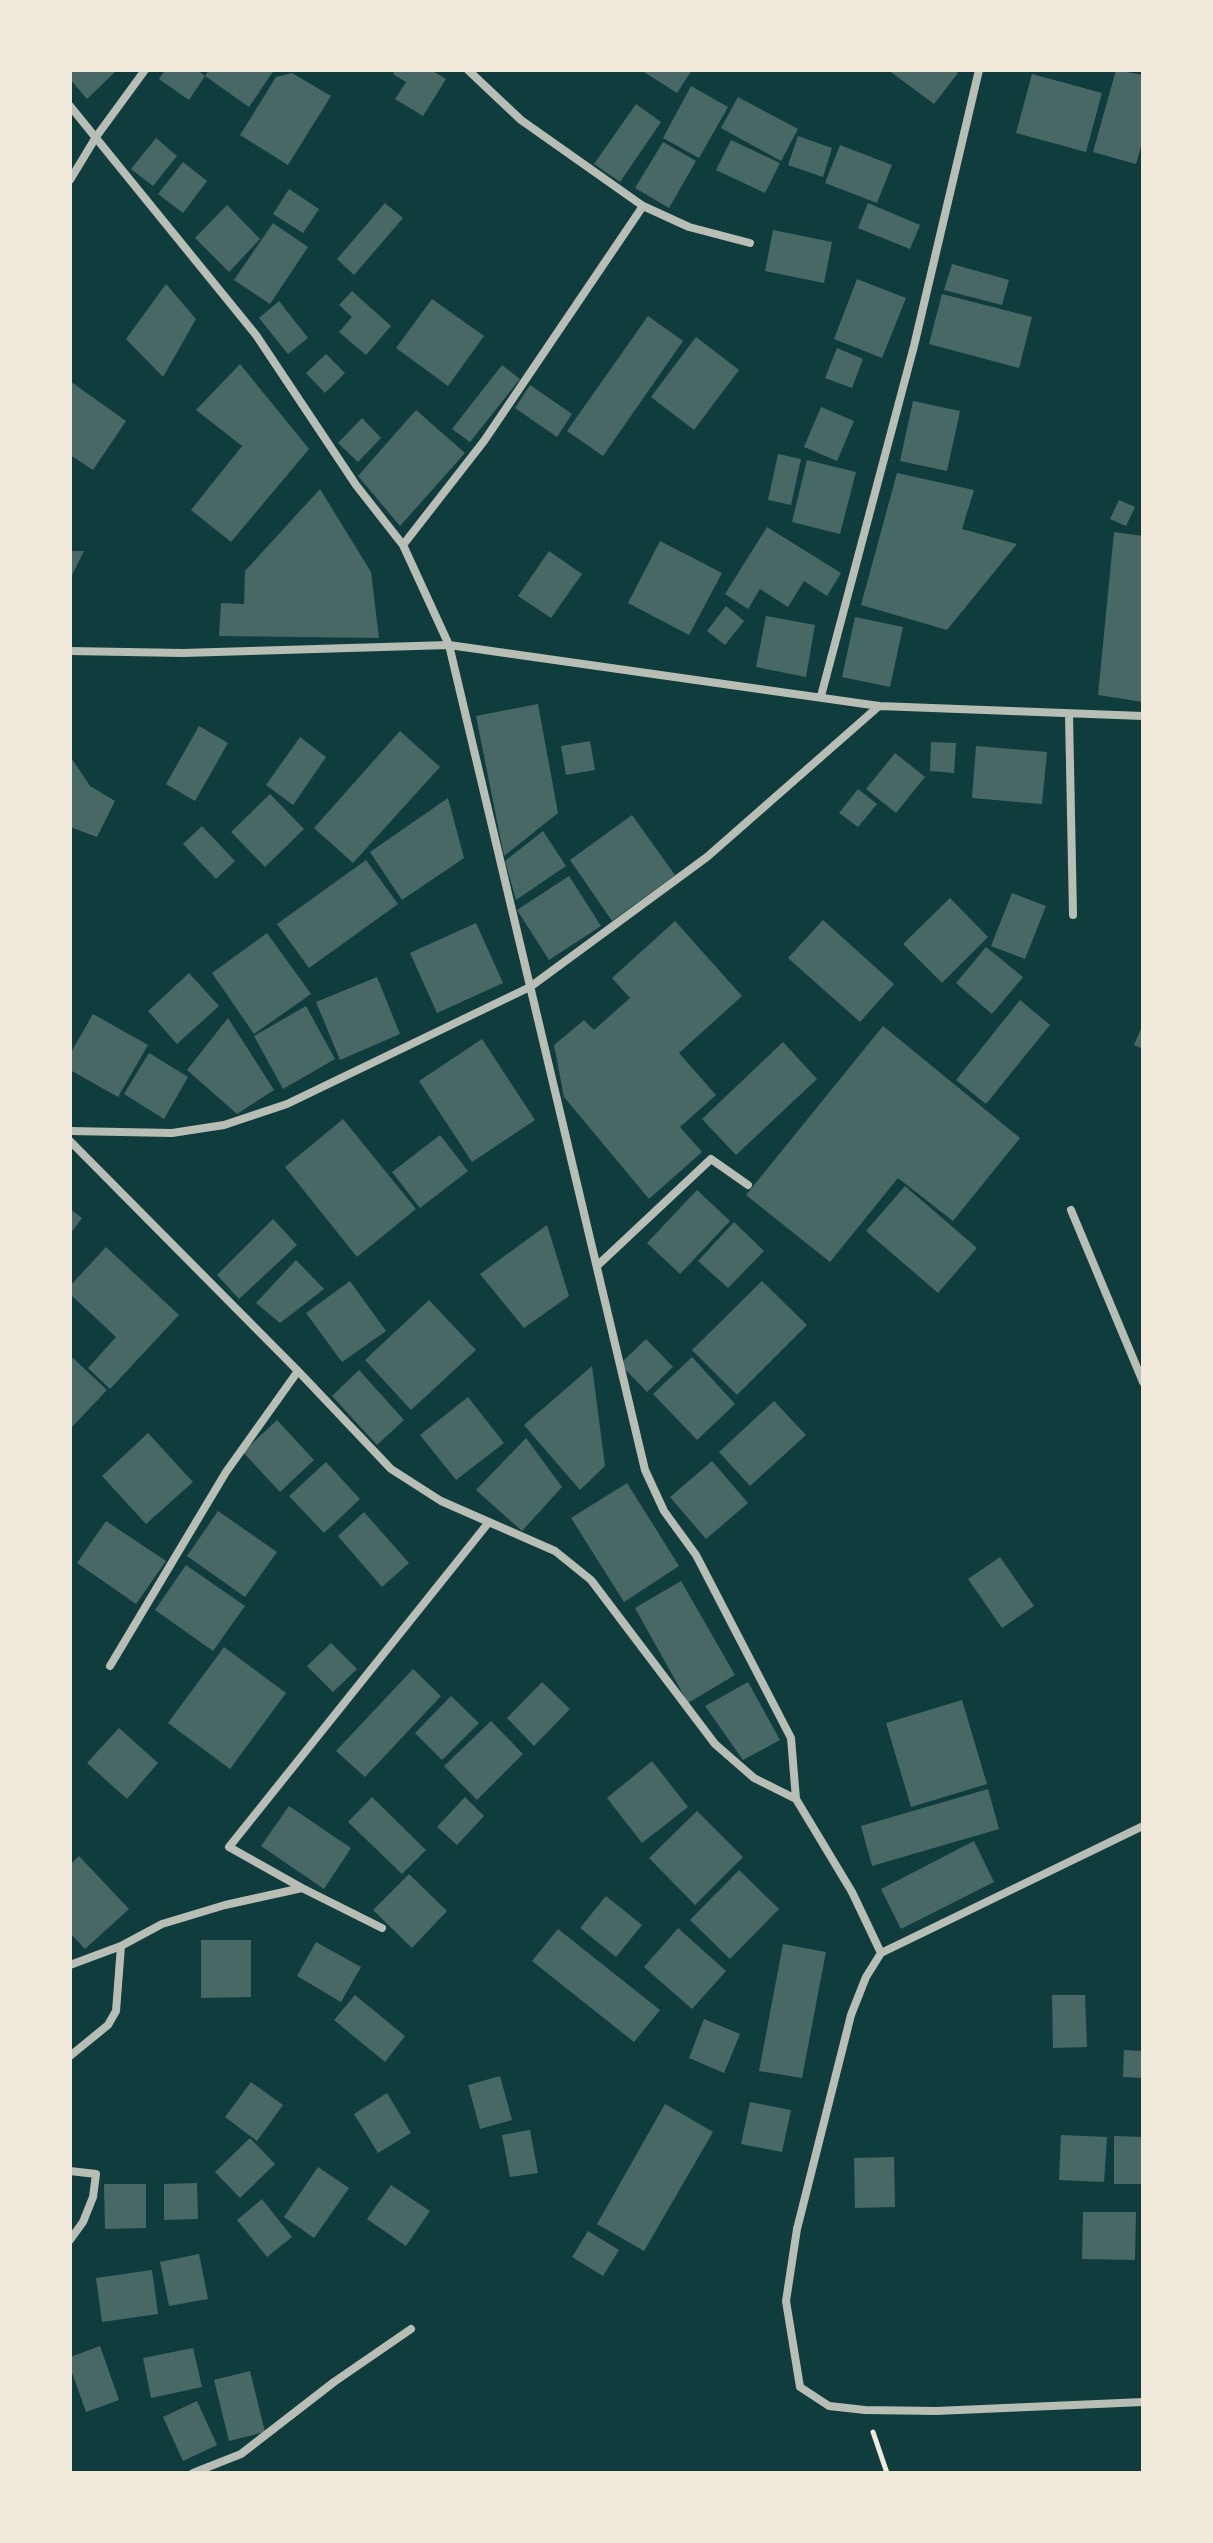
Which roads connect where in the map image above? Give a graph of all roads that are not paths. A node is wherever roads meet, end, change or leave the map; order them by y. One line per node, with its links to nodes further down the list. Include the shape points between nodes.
1 (145, 70): 5 (street)
2 (468, 70): 7 (street, via 521,120)
3 (979, 70): 12 (street, via 914,346)
4 (70, 106): 5 (street)
5 (96, 137): 6 (street); 9 (street, via 256,335 356,485)
6 (70, 180)
7 (643, 206): 8 (street, via 689,227); 9 (street, via 484,441)
8 (750, 243)
9 (403, 545): 10 (street)
10 (449, 645): 11 (street); 12 (street); 17 (street)
11 (70, 651)
12 (821, 696): 13 (street)
13 (879, 706): 14 (street); 17 (street, via 707,857)
14 (1069, 714): 15 (street); 16 (street)
15 (1143, 716)
16 (1073, 915)
17 (530, 987): 18 (street, via 287,1104 224,1125 172,1133); 22 (street)
18 (70, 1131)
19 (70, 1141): 23 (street)
20 (748, 1185): 22 (street, via 711,1159)
21 (1071, 1210): 24 (street)
22 (598, 1265): 27 (street, via 645,1470 664,1511 696,1555 791,1738)
23 (298, 1371): 25 (street, via 391,1469 441,1501); 26 (street, via 226,1472)
24 (1143, 1382)
25 (489, 1522): 27 (street, via 555,1551 591,1580 715,1744 754,1778); 29 (street, via 229,1847)
26 (110, 1666)
27 (796, 1799): 32 (street, via 852,1892)
28 (1143, 1826): 32 (street)
29 (302, 1888): 30 (street); 31 (street, via 162,1924)
30 (382, 1928)
31 (121, 1946): 33 (street); 34 (street, via 116,2011 108,2025)
32 (881, 1953): 38 (street, via 851,2015 797,2229 786,2301 800,2387 829,2406 865,2410)
33 (70, 1965)
34 (70, 2056)
35 (70, 2171): 36 (street, via 96,2174 93,2197)
36 (70, 2240)
37 (411, 2329): 39 (street, via 241,2454)
38 (1143, 2402)
39 (193, 2473)

